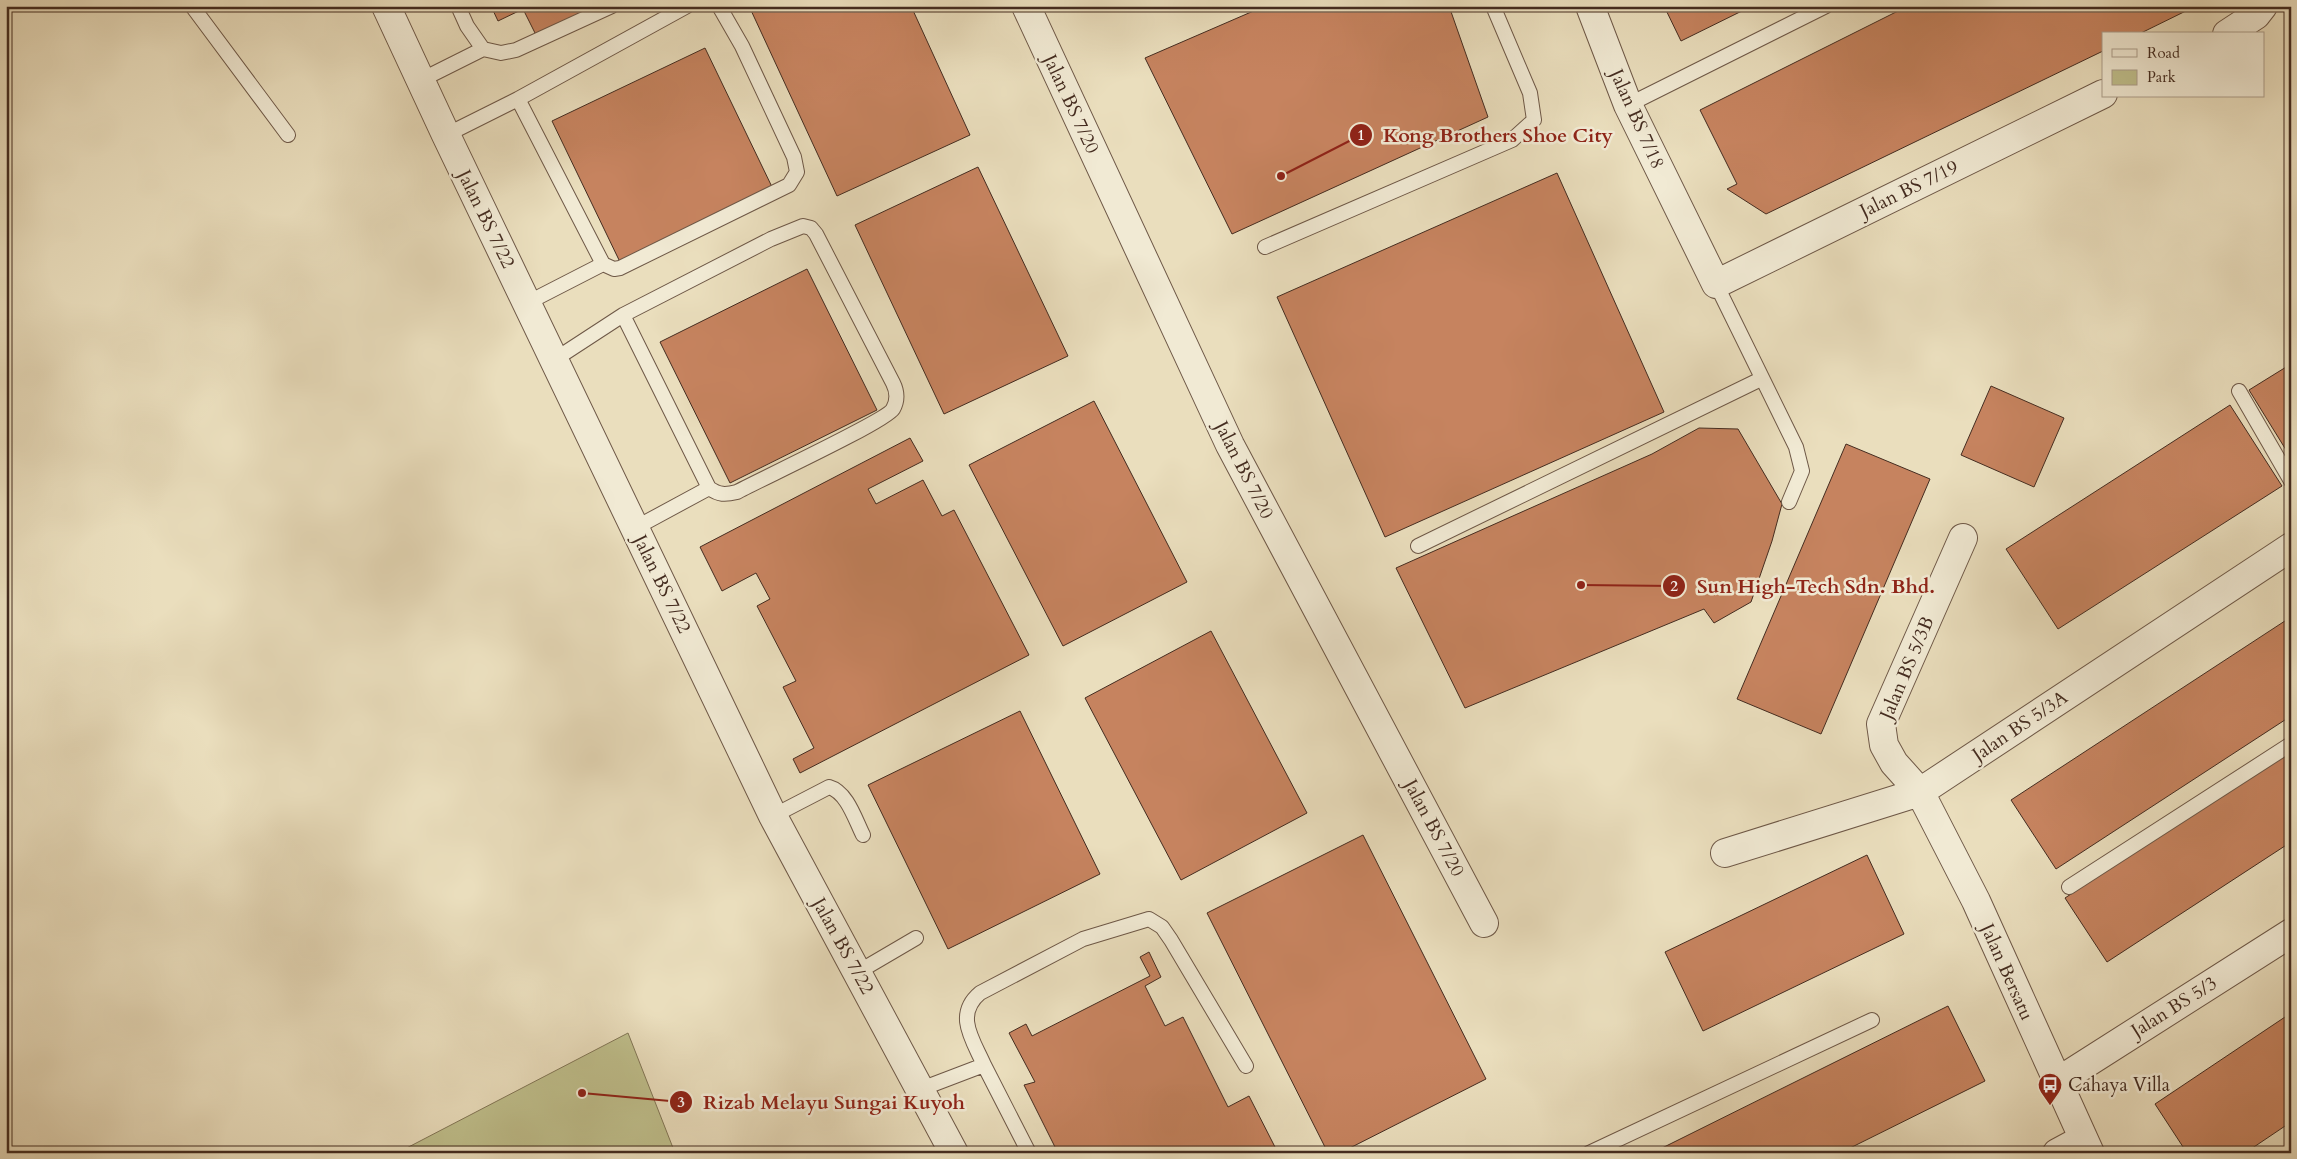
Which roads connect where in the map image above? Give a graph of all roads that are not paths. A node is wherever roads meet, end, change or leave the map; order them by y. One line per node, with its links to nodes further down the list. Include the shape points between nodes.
1 (192, 6): 18 (lane)
2 (386, 6): 14 (street, Jalan BS 7/22)
3 (458, 6): 13 (lane)
4 (612, 6): 13 (lane, via 516,50 501,53)
5 (688, 6): 16 (lane)
6 (720, 6): 21 (lane, via 794,157 797,172 789,184 620,268)
7 (1026, 6): 41 (street, Jalan BS 7/20, via 1230,445)
8 (1493, 6): 20 (lane, via 1530,93 1534,120 1512,140)
9 (1590, 6): 17 (street, Jalan BS 7/18)
10 (1826, 6): 17 (lane)
11 (2263, 6): 12 (street, via 2256,16)
12 (2231, 32)
13 (483, 49): 14 (lane)
14 (421, 80): 19 (street, Jalan BS 7/22)
15 (2102, 94): 22 (street, Jalan BS 7/19)
16 (518, 99): 19 (lane); 21 (lane)
17 (1628, 105): 22 (street, Jalan BS 7/18)
18 (288, 135)
19 (446, 135): 23 (street, Jalan BS 7/22)
20 (1265, 247)
21 (603, 264): 23 (lane)
22 (1716, 284): 26 (lane)
23 (527, 303): 25 (street, Jalan BS 7/22)
24 (624, 315): 25 (lane); 29 (lane); 29 (lane, via 771,239 804,226 816,234 897,391 894,408 888,414 736,492 718,494)
25 (554, 360): 31 (street, Jalan BS 7/22)
26 (1761, 379): 30 (lane, via 1796,447 1802,471); 33 (lane)
27 (2239, 391): 28 (lane)
28 (2291, 482)
29 (709, 488): 31 (lane)
30 (1789, 502)
31 (635, 528): 37 (street, Jalan BS 7/22)
32 (1964, 538): 36 (street, Jalan BS 5/3B, via 1881,724 1887,751)
33 (1418, 546)
34 (2291, 547): 36 (street, Jalan BS 5/3A)
35 (2291, 744): 40 (lane)
36 (1920, 792): 39 (street, Jalan BS 5/3A); 48 (street, Jalan Bersatu, via 1976,901)
37 (773, 816): 38 (lane, via 829,787 842,795); 44 (street, Jalan BS 7/22)
38 (863, 835)
39 (1725, 853)
40 (2069, 887)
41 (1484, 923)
42 (2291, 933): 48 (street, Jalan BS 5/3)
43 (916, 938): 44 (lane)
44 (858, 972): 49 (street, Jalan BS 7/22)
45 (1872, 1020): 53 (lane)
46 (984, 1065): 47 (lane, via 966,1018 972,1000 1083,940 1149,919 1162,927 1172,940); 49 (lane); 52 (lane)
47 (1246, 1066)
48 (2056, 1082): 50 (street, Jalan Bersatu)
49 (921, 1089): 51 (street, Jalan BS 7/22)
50 (2087, 1146): 54 (street)
51 (954, 1153)
52 (1029, 1153)
53 (1589, 1153)
54 (2057, 1153)

